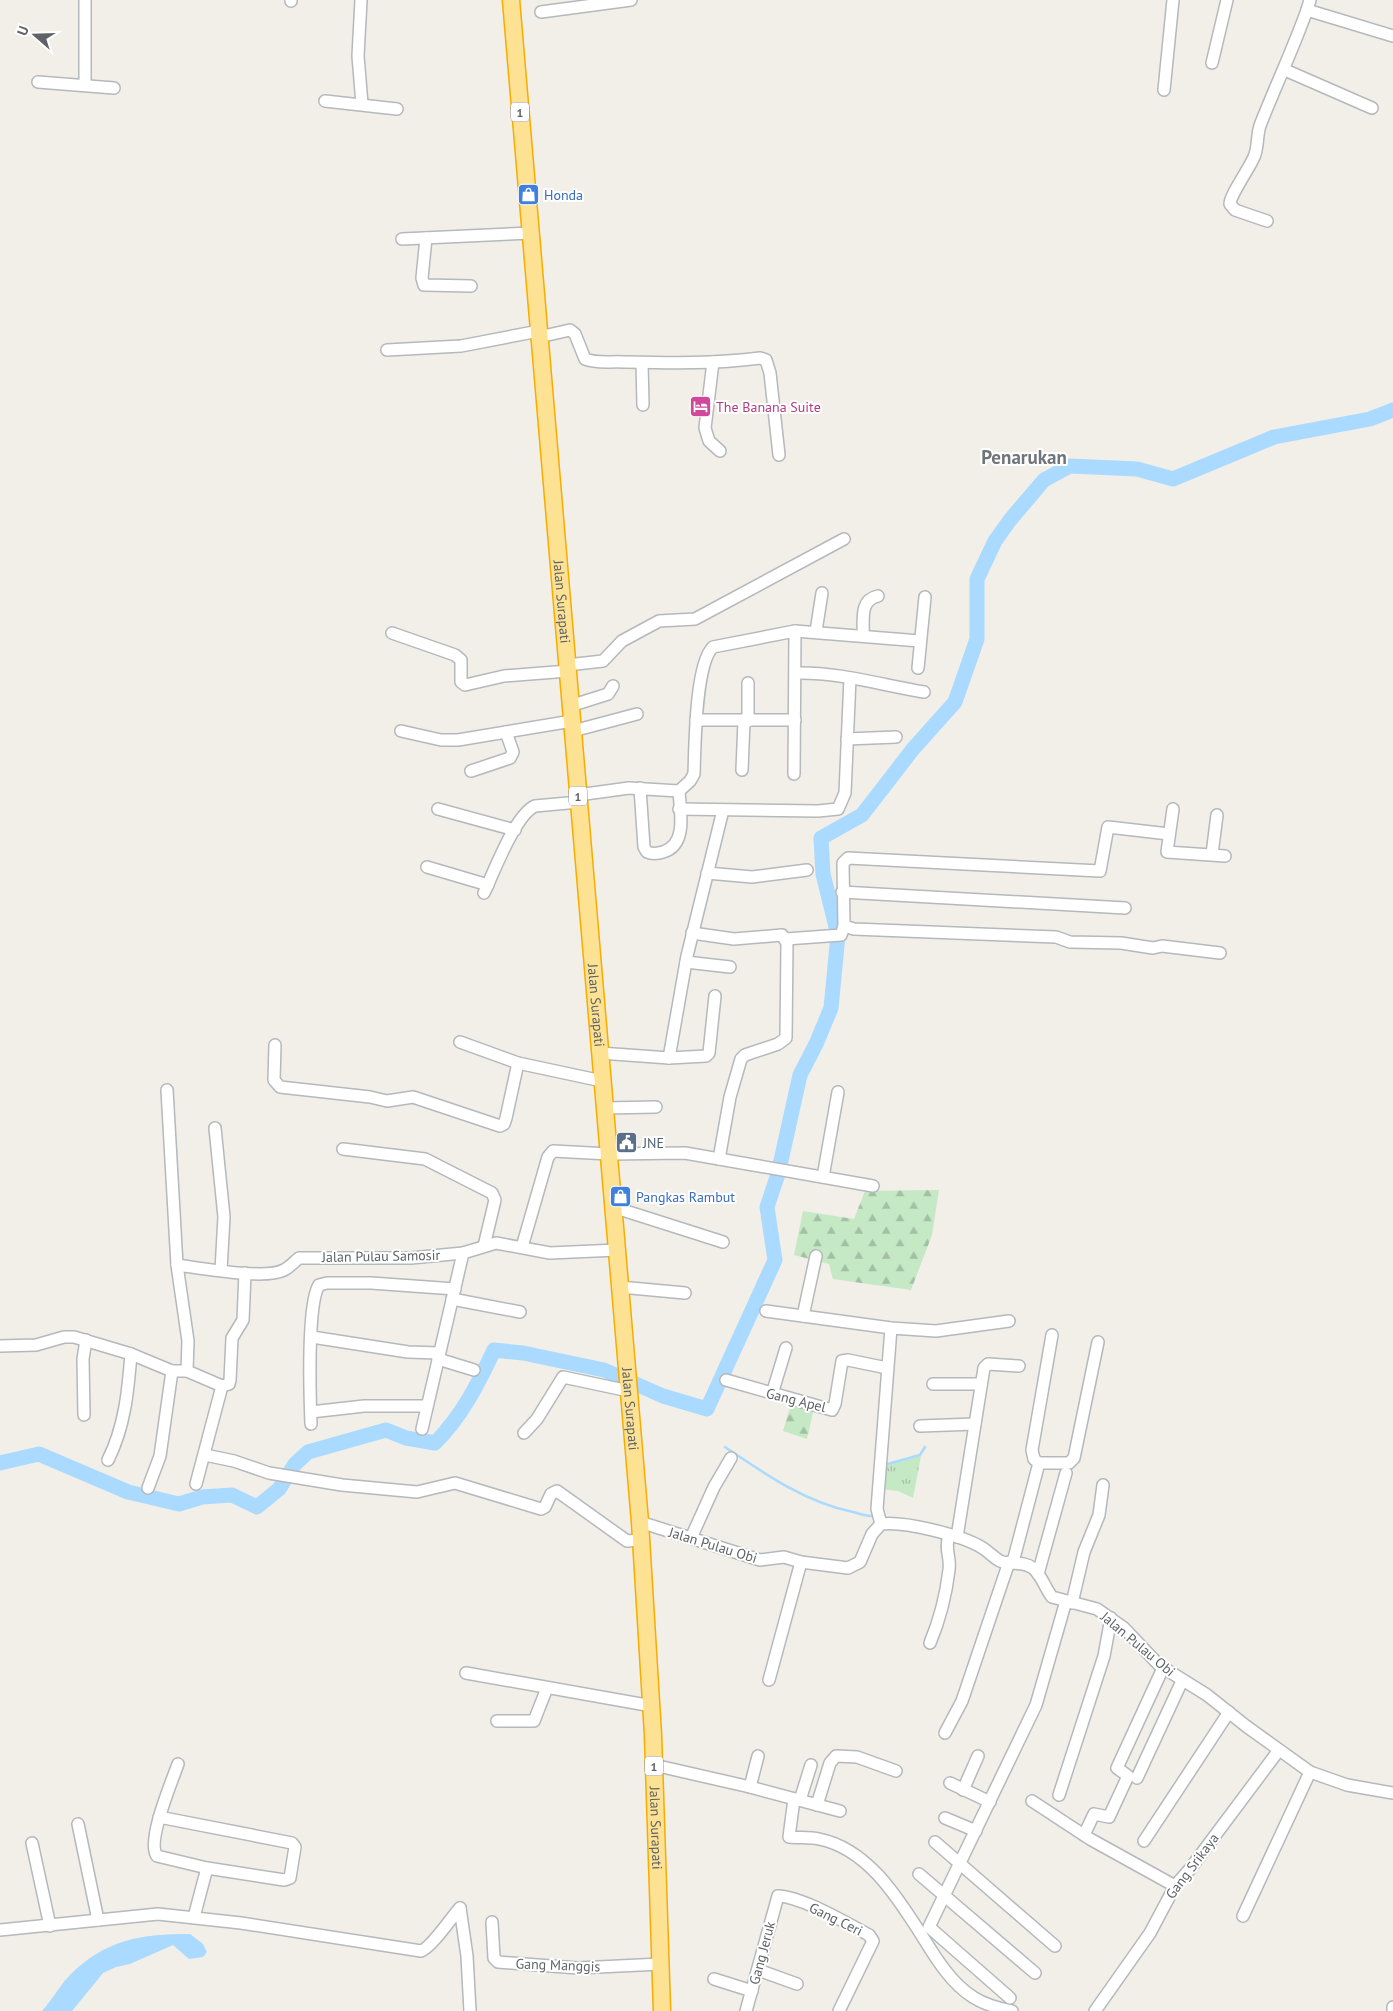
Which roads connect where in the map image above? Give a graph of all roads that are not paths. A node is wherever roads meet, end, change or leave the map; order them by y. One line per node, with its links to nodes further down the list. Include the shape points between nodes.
1 (85, 0): 13 (street)
2 (361, 0): 17 (street, via 358,56)
3 (511, 0): 21 (highway, Jalan Surapati / 1)
4 (631, 0): 8 (street)
5 (1173, 0): 15 (street)
6 (1228, 0): 10 (street)
7 (1309, 5): 9 (street); 11 (street)
8 (541, 12)
9 (1393, 36)
10 (1212, 63)
11 (1285, 70): 18 (street); 20 (street, via 1260,124 1253,160 1230,201 1236,210)
12 (38, 82): 13 (street)
13 (85, 85): 14 (street)
14 (114, 88)
15 (1164, 90)
16 (325, 100): 17 (street)
17 (362, 104): 19 (street)
18 (1372, 108)
19 (397, 109)
20 (1267, 221)
21 (531, 233): 22 (street); 25 (highway, Jalan Surapati / 1)
22 (426, 238): 23 (street); 24 (street, via 424,285)
23 (402, 239)
24 (471, 286)
25 (539, 334): 26 (street, via 461,346); 28 (street, via 570,330 575,334 583,357 588,360); 41 (highway, Jalan Surapati / 1)
26 (387, 350)
27 (713, 362): 28 (street); 30 (street, via 705,428 709,441); 31 (street, via 760,358 769,364)
28 (642, 363): 29 (street)
29 (643, 405)
30 (720, 451)
31 (779, 455)
32 (844, 539): 41 (street, via 696,619 659,621 622,641 603,661)
33 (822, 593): 37 (street)
34 (878, 596): 39 (street, via 865,604)
35 (925, 597): 40 (street)
36 (795, 631): 37 (street); 43 (street); 50 (street, via 712,648 703,672)
37 (816, 631): 39 (street)
38 (392, 633): 41 (street, via 455,655 461,660 461,682 465,685)
39 (863, 636): 40 (street)
40 (920, 641): 42 (street)
41 (567, 668): 49 (highway, Jalan Surapati / 1)
42 (918, 668)
43 (796, 673): 44 (street); 51 (street)
44 (850, 678): 47 (street); 56 (street)
45 (748, 683): 52 (street)
46 (612, 686): 49 (street, via 608,694)
47 (924, 692)
48 (637, 714): 49 (street)
49 (572, 719): 54 (street); 62 (highway, Jalan Surapati / 1)
50 (696, 720): 52 (street); 61 (street, via 694,774)
51 (795, 720): 52 (street); 59 (street)
52 (746, 721): 57 (street)
53 (401, 731): 54 (street, via 441,740)
54 (506, 732): 58 (street, via 513,752 510,758)
55 (896, 737): 56 (street)
56 (847, 739): 66 (street, via 845,793 838,809)
57 (742, 770)
58 (471, 771)
59 (794, 774)
60 (640, 788): 61 (street); 62 (street); 64 (street, via 647,852 664,852 675,845 680,835)
61 (679, 791): 64 (street)
62 (578, 799): 68 (street, via 528,809); 86 (highway, Jalan Surapati / 1)
63 (438, 809): 68 (street)
64 (680, 809): 66 (street)
65 (1173, 809): 69 (street)
66 (723, 810): 74 (street)
67 (1217, 815): 70 (street)
68 (515, 830): 72 (street, via 486,889)
69 (1168, 834): 70 (street, via 1167,852); 75 (street, via 1108,827 1100,871 848,858 843,863)
70 (1212, 854): 71 (street)
71 (1225, 856)
72 (428, 866)
73 (807, 870): 74 (street, via 752,877)
74 (707, 873): 78 (street)
75 (842, 892): 76 (street); 77 (street)
76 (1125, 908)
77 (843, 930): 79 (street, via 829,935); 80 (street, via 1048,936 1070,942 1101,941)
78 (692, 933): 79 (street, via 734,939 782,936); 81 (street)
79 (786, 939): 97 (street, via 786,1038 745,1055 738,1063)
80 (1220, 953)
81 (686, 962): 82 (street); 87 (street)
82 (730, 966)
83 (715, 996): 87 (street, via 708,1055)
84 (460, 1042): 88 (street)
85 (275, 1045): 88 (street, via 274,1080 280,1087 387,1101 409,1097 500,1126 506,1118)
86 (600, 1054): 87 (street); 89 (highway, Jalan Surapati / 1)
87 (669, 1058)
88 (518, 1063): 89 (street)
89 (602, 1081): 93 (highway, Jalan Surapati / 1)
90 (167, 1090): 107 (street)
91 (838, 1092): 98 (street)
92 (656, 1107): 93 (street)
93 (605, 1108): 96 (highway, Jalan Surapati / 1)
94 (215, 1128): 108 (street, via 224,1217)
95 (343, 1149): 102 (street, via 424,1159 492,1194 495,1200)
96 (609, 1154): 97 (street, via 685,1154); 100 (highway, Jalan Surapati / 1); 103 (street, via 557,1150 550,1153)
97 (719, 1158): 98 (street)
98 (823, 1177): 99 (street)
99 (873, 1186)
100 (613, 1207): 101 (street); 104 (highway, Jalan Surapati / 1)
101 (723, 1242)
102 (484, 1246): 103 (street, Jalan Pulau Samosir, via 496,1243); 105 (street, Jalan Pulau Samosir)
103 (522, 1248): 104 (street, Jalan Pulau Samosir, via 550,1253)
104 (617, 1250): 110 (highway, Jalan Surapati / 1)
105 (463, 1253): 109 (street, Jalan Pulau Samosir, via 411,1258 303,1257 284,1271); 112 (street)
106 (816, 1256): 115 (street)
107 (177, 1265): 108 (street, Jalan Pulau Samosir); 130 (street, via 188,1341)
108 (221, 1270): 109 (street, Jalan Pulau Samosir)
109 (245, 1273): 134 (street, via 243,1320 232,1338 228,1384)
110 (620, 1287): 111 (street); 135 (highway, Jalan Surapati / 1)
111 (685, 1293)
112 (453, 1294): 114 (street); 119 (street, via 371,1283 321,1284 316,1292); 125 (street)
113 (766, 1311): 115 (street)
114 (520, 1312)
115 (803, 1316): 117 (street)
116 (1009, 1321): 117 (street, via 936,1331)
117 (891, 1328): 127 (street)
118 (1052, 1335): 148 (street, via 1032,1450)
119 (312, 1336): 125 (street); 138 (street)
120 (86, 1340): 122 (street, via 64,1337 36,1345); 124 (street); 139 (street)
121 (1098, 1342): 148 (street, via 1074,1458 1068,1463)
122 (0, 1346)
123 (786, 1348): 136 (street)
124 (131, 1354): 129 (street); 147 (street, via 125,1412)
125 (439, 1356): 128 (street); 137 (street)
126 (1019, 1366): 133 (street, via 986,1365)
127 (887, 1368): 136 (street, Gang Apel, via 848,1360 842,1362 832,1410); 153 (street)
128 (474, 1370)
129 (172, 1371): 130 (street); 152 (street, via 160,1456)
130 (187, 1371): 134 (street)
131 (726, 1380): 136 (street, Gang Apel)
132 (933, 1384): 133 (street)
133 (981, 1384): 141 (street)
134 (222, 1386): 145 (street)
135 (629, 1388): 144 (street, via 563,1377 537,1419); 154 (highway, Jalan Surapati / 1)
136 (772, 1394)
137 (426, 1406): 138 (street, via 364,1406); 143 (street)
138 (311, 1412): 140 (street)
139 (84, 1415)
140 (311, 1424)
141 (975, 1424): 142 (street); 155 (street)
142 (920, 1426)
143 (422, 1429)
144 (524, 1433)
145 (205, 1456): 150 (street); 157 (street, via 302,1480 417,1492 449,1482 541,1509 551,1494 557,1492 627,1540)
146 (731, 1458): 156 (street)
147 (108, 1460)
148 (1038, 1463): 159 (street)
149 (1066, 1473): 160 (street)
150 (196, 1484)
151 (1103, 1485): 161 (street, via 1099,1515)
152 (148, 1488)
153 (878, 1519): 155 (street); 158 (street, Jalan Pulau Obi, via 860,1562 854,1566)
154 (640, 1522): 156 (street, Jalan Pulau Obi); 157 (highway, Jalan Surapati / 1)
155 (953, 1536): 159 (street, via 980,1546 1001,1562); 163 (street, via 946,1547 949,1569 944,1600)
156 (691, 1538): 158 (street, Jalan Pulau Obi, via 760,1560 784,1557)
157 (641, 1540): 169 (highway, Jalan Surapati / 1)
158 (801, 1562): 166 (street)
159 (1011, 1562): 160 (street, via 1023,1563); 172 (street, via 962,1701)
160 (1038, 1574): 161 (street, Jalan Pulau Obi, via 1052,1597)
161 (1069, 1602): 162 (street, Jalan Pulau Obi, via 1097,1609); 189 (street, via 1048,1655 1036,1705)
162 (1110, 1618): 164 (street, Jalan Pulau Obi, via 1137,1640); 186 (street, via 1104,1656)
163 (930, 1643)
164 (1163, 1668): 167 (street, Jalan Pulau Obi); 196 (street, via 1117,1768 1128,1776 1109,1817 1094,1814)
165 (466, 1673): 168 (street)
166 (769, 1680)
167 (1182, 1680): 170 (street, Jalan Pulau Obi); 181 (street)
168 (547, 1688): 169 (street); 171 (street, via 534,1721)
169 (652, 1706): 178 (highway, Jalan Surapati / 1)
170 (1229, 1712): 173 (street, Jalan Pulau Obi); 197 (street)
171 (497, 1721)
172 (945, 1733)
173 (1279, 1750): 180 (street, Jalan Pulau Obi); 203 (street, Gang Srikaya)
174 (758, 1756): 183 (street)
175 (978, 1756): 184 (street)
176 (178, 1764): 192 (street)
177 (811, 1765): 187 (street)
178 (654, 1766): 183 (street); 213 (highway, Jalan Surapati / 1)
179 (896, 1771): 190 (street, via 857,1757 836,1756 830,1763)
180 (1310, 1772): 185 (street, Jalan Pulau Obi, via 1347,1785); 206 (street)
181 (1137, 1778)
182 (950, 1783): 184 (street)
183 (750, 1787): 187 (street)
184 (963, 1790): 189 (street)
185 (1393, 1794)
186 (1059, 1795)
187 (797, 1799): 190 (street); 225 (street, via 789,1837 819,1839 855,1855 892,1892 958,1985 973,1998)
188 (1032, 1801): 196 (street)
189 (990, 1802): 195 (street)
190 (818, 1805): 191 (street)
191 (840, 1811)
192 (159, 1817): 201 (street, via 154,1848 157,1856); 201 (street, via 280,1840 295,1846 293,1873 288,1880)
193 (945, 1818): 195 (street)
194 (78, 1824): 208 (street)
195 (976, 1831): 200 (street)
196 (1084, 1835): 203 (street)
197 (1144, 1841)
198 (935, 1842): 200 (street)
199 (32, 1844): 210 (street)
200 (960, 1864): 205 (street); 212 (street)
201 (207, 1868): 207 (street)
202 (919, 1874): 205 (street)
203 (1175, 1886): 226 (street, Gang Srikaya, via 1150,1933)
204 (778, 1896): 214 (street, Gang Jeruk); 224 (street, Gang Ceri, via 786,1896 825,1912 869,1935 873,1941)
205 (944, 1896): 215 (street); 219 (street, via 929,1927)
206 (1243, 1916)
207 (194, 1917): 208 (street, via 158,1914); 221 (street, via 421,1951 460,1908)
208 (98, 1920): 210 (street)
209 (492, 1922): 213 (street, Gang Manggis, via 494,1958 498,1962 578,1968)
210 (50, 1926): 211 (street)
211 (0, 1930)
212 (1055, 1946)
213 (660, 1964): 222 (highway, Jalan Surapati / 1)
214 (758, 1970): 217 (street); 218 (street, Gang Jeruk)
215 (1034, 1973)
216 (714, 1979): 218 (street)
217 (796, 1984)
218 (752, 1991): 223 (street, Gang Jeruk)
219 (1010, 1998)
220 (1393, 2007): 227 (street)
221 (470, 2011)
222 (662, 2011)
223 (746, 2011)
224 (839, 2011)
225 (1012, 2011)
226 (1096, 2011)
227 (1392, 2011)

